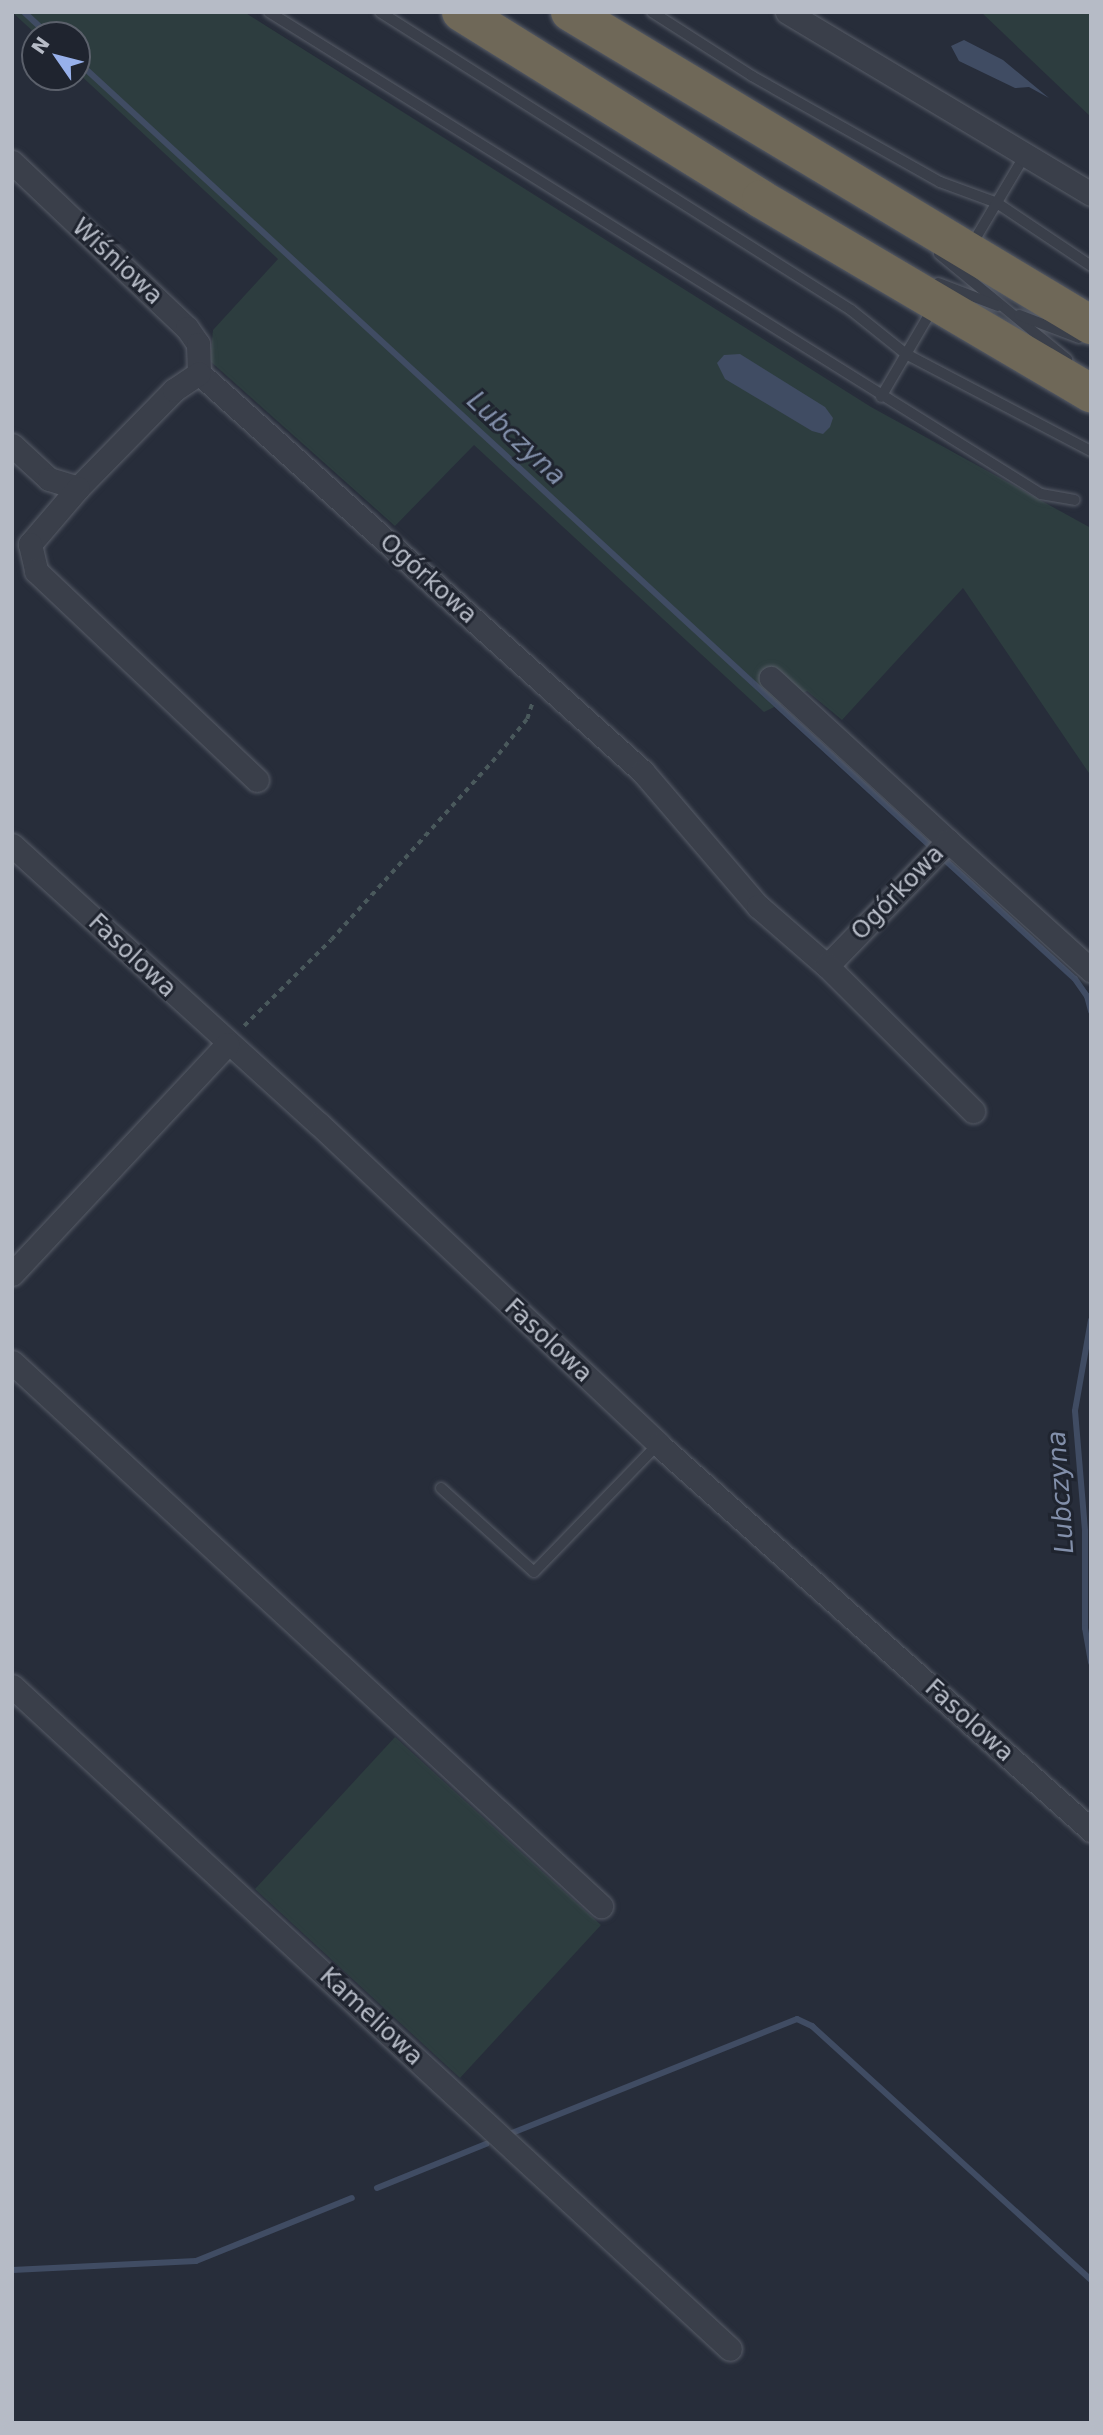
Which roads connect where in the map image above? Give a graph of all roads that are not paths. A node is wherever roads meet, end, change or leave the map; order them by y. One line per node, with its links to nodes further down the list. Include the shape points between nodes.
1 (269, 12): 24 (lane)
2 (380, 12): 21 (lane, via 852,310)
3 (461, 12): 13 (highway)
4 (570, 12): 9 (highway)
5 (652, 12): 11 (lane, via 752,76 940,182)
6 (787, 12): 7 (street)
7 (1025, 155): 10 (street); 11 (lane)
8 (12, 162): 22 (street, Wiśniowa, via 187,328 198,344)
9 (864, 193): 12 (lane); 15 (highway)
10 (1091, 194)
11 (997, 203): 15 (lane); 16 (lane)
12 (916, 235)
13 (834, 242): 17 (highway); 18 (lane)
14 (926, 243): 18 (lane)
15 (967, 253): 19 (highway)
16 (1091, 266)
17 (936, 303): 21 (lane); 23 (highway)
18 (1008, 310): 20 (lane); 23 (lane)
19 (1091, 325)
20 (1091, 343)
21 (906, 354): 24 (lane); 26 (lane)
22 (199, 373): 27 (street, via 174,390); 33 (street, Ogórkowa, via 643,772 758,906)
23 (1086, 381)
24 (881, 397): 28 (lane, via 1041,494)
25 (12, 445): 27 (street, via 49,479)
26 (1091, 450)
27 (78, 488): 30 (street, via 30,544 36,571)
28 (1074, 500)
29 (771, 678): 31 (street, Ogórkowa)
30 (257, 780)
31 (948, 841): 33 (street, Ogórkowa); 34 (street)
32 (16, 856): 35 (street, Fasolowa)
33 (827, 966): 36 (street, Ogórkowa)
34 (1091, 970)
35 (227, 1044): 37 (street); 39 (street, Fasolowa, via 319,1124)
36 (973, 1111)
37 (12, 1274)
38 (12, 1362): 43 (street)
39 (658, 1444): 40 (lane, via 534,1572); 42 (street, Fasolowa)
40 (441, 1488)
41 (12, 1686): 44 (street, Kameliowa)
42 (1091, 1830)
43 (601, 1906)
44 (730, 2348)

